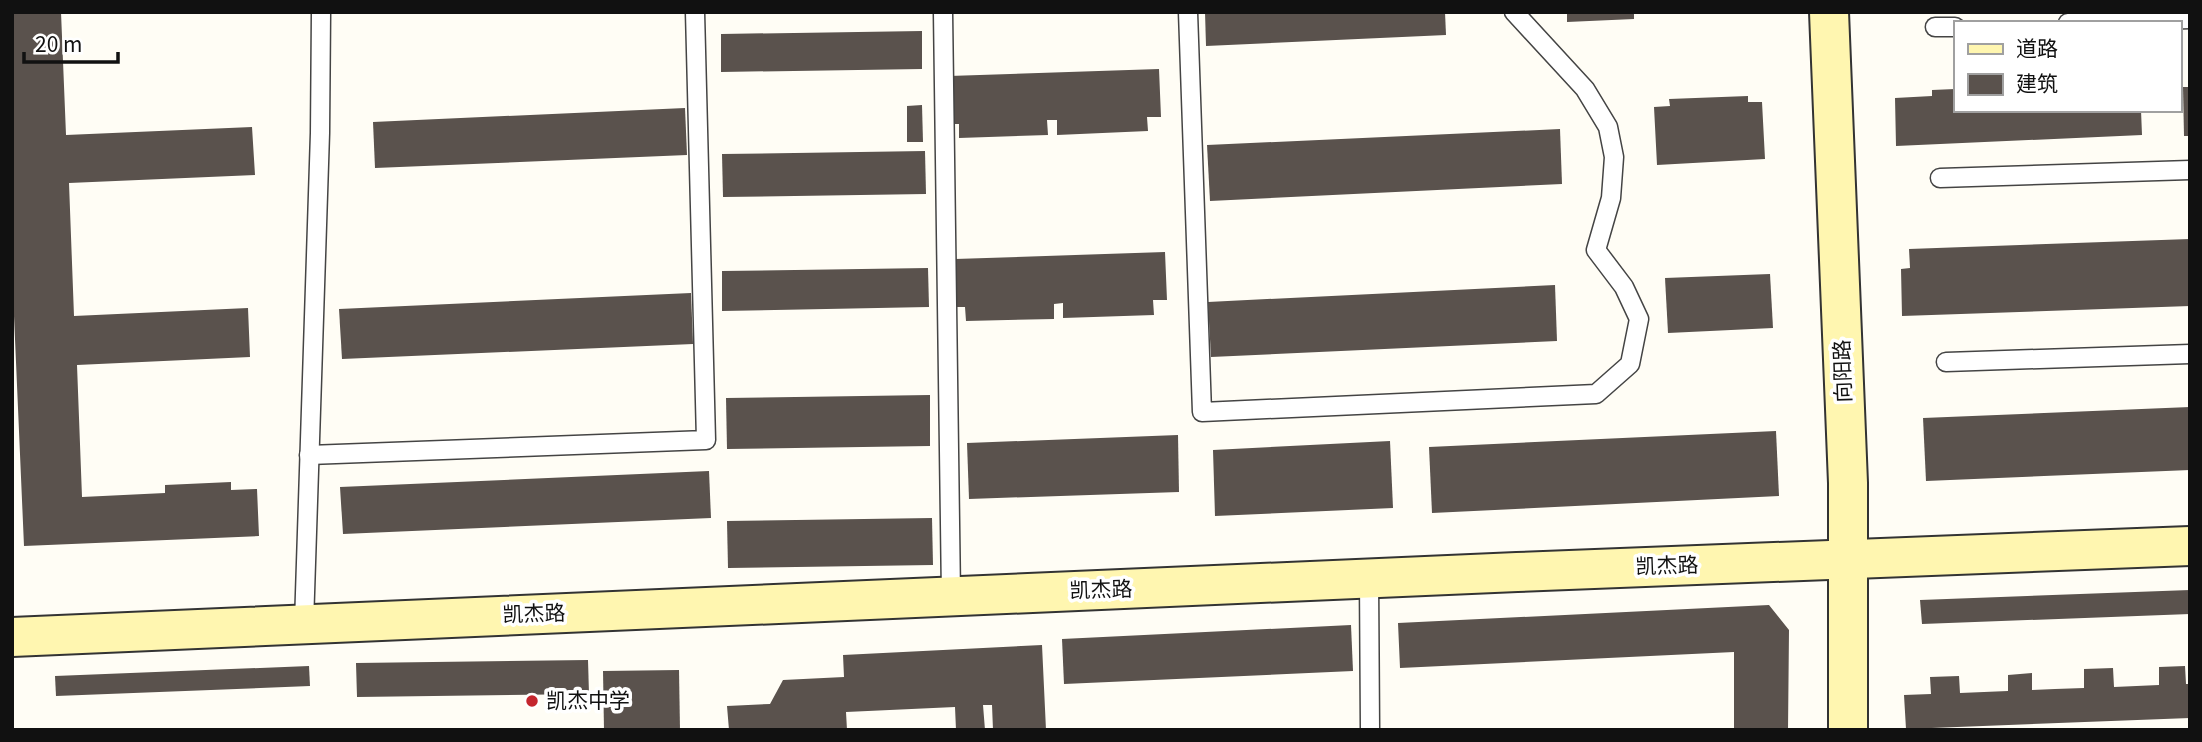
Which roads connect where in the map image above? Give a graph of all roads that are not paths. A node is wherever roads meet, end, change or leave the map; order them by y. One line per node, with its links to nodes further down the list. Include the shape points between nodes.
1 (321, 12): 15 (lane)
2 (695, 12): 15 (lane, via 706,440)
3 (943, 12): 19 (lane)
4 (1188, 12): 5 (lane, via 1202,412 1596,394 1630,364 1639,319 1624,287 1597,250 1611,198 1615,157 1608,127 1585,89)
5 (1514, 12)
6 (1829, 12): 17 (street, 向阳路)
7 (2190, 19): 8 (lane)
8 (2129, 21)
9 (1935, 27): 10 (lane)
10 (1954, 27)
11 (2190, 170): 12 (lane)
12 (1940, 178)
13 (2190, 354): 14 (lane)
14 (1946, 362)
15 (309, 455): 20 (lane)
16 (2190, 546): 17 (street, 凯杰路)
17 (1848, 559): 18 (street, 凯杰路); 23 (street, 向阳路)
18 (1369, 579): 19 (street, 凯杰路); 22 (lane)
19 (951, 596): 20 (street, 凯杰路)
20 (304, 624): 21 (street, 凯杰路)
21 (12, 637)
22 (1370, 730)
23 (1848, 730)

